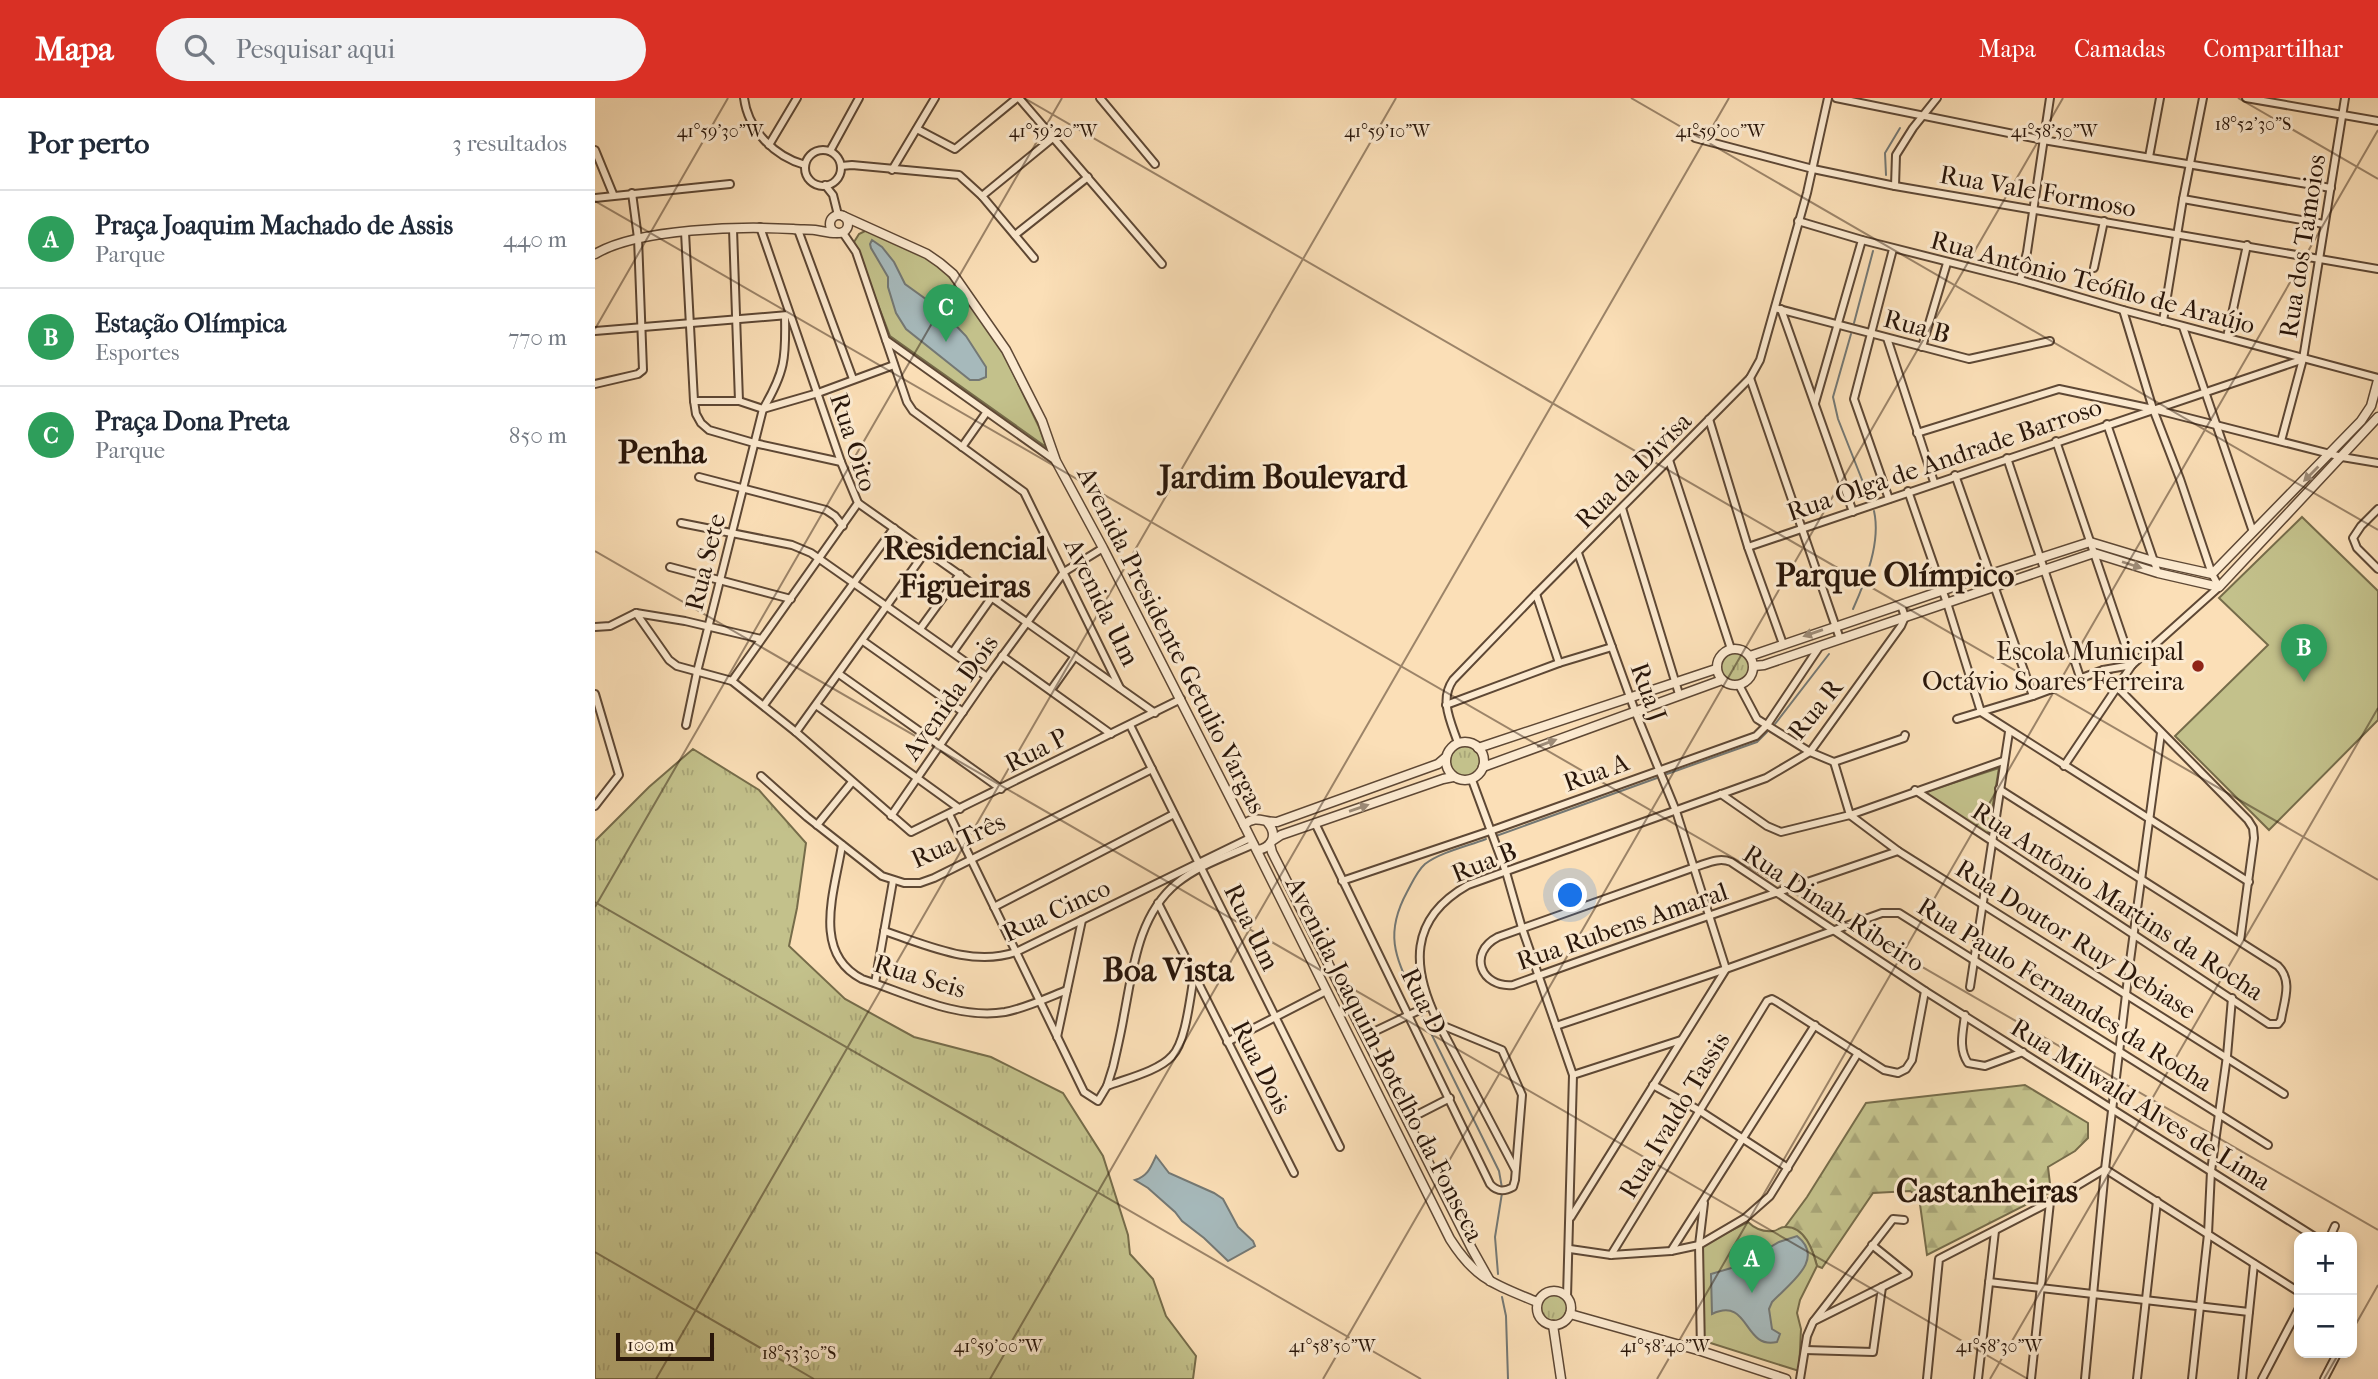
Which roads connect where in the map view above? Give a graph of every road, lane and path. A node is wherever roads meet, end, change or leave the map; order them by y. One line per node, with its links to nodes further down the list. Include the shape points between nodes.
1 (744, 98): 23 (street, via 754,129)
2 (797, 98): 23 (street)
3 (859, 98): 25 (street)
4 (935, 98): 19 (street)
5 (1018, 98): 19 (street, via 955,149); 20 (street)
6 (1100, 98): 27 (street)
7 (1828, 98): 31 (street, Rua da Divisa)
8 (1836, 98): 17 (street)
9 (1937, 98): 17 (street)
10 (2050, 98): 22 (street)
11 (2160, 98): 26 (street)
12 (2203, 98): 30 (street)
13 (2246, 98): 15 (street)
14 (2345, 98): 16 (street, Rua dos Tamoios)
15 (2276, 101): 16 (street)
16 (2343, 115): 18 (street); 37 (street, Rua dos Tamoios)
17 (1923, 116): 22 (street); 36 (street, via 1896,155)
18 (2378, 121)
19 (917, 128): 32 (street)
20 (1053, 137): 33 (street); 40 (street)
21 (1695, 138): 31 (street, Rua Vale Formoso)
22 (2043, 140): 26 (street); 43 (street)
23 (769, 145): 28 (street)
24 (595, 150): 39 (street)
25 (830, 151): 28 (street, via 814,152); 29 (street)
26 (2149, 157): 30 (street)
27 (1155, 164)
28 (805, 165): 35 (street, via 810,180)
29 (841, 166): 32 (street); 35 (street, via 838,177)
30 (2189, 166): 37 (street); 42 (street)
31 (1813, 169): 36 (street, Rua Vale Formoso); 45 (street, Rua da Divisa)
32 (892, 170): 40 (street, via 959,175)
33 (1088, 177): 56 (street); 65 (street)
34 (730, 184): 38 (street)
35 (825, 185): 44 (street)
36 (1895, 186): 43 (street, Rua Vale Formoso)
37 (2331, 188): 47 (street, Rua dos Tamoios)
38 (632, 193): 39 (street); 57 (street)
39 (613, 194): 41 (street)
40 (982, 196): 56 (street)
41 (595, 198)
42 (2183, 199): 47 (street); 55 (street)
43 (2033, 211): 46 (street, Rua Vale Formoso); 68 (street)
44 (839, 216): 48 (street, Avenida Presidente Getulio Vargas); 52 (street); 54 (street, via 848,224); 54 (street, via 830,224)
45 (1798, 221): 58 (street, Rua Antônio Teófilo de Araújo); 69 (street, Rua da Divisa)
46 (2104, 221): 55 (street, Rua Vale Formoso); 66 (street)
47 (2324, 224): 63 (street, Rua dos Tamoios)
48 (864, 226): 54 (street); 112 (street, Avenida Presidente Getulio Vargas, via 927,254 953,274 1006,350 1042,421)
49 (760, 228): 50 (street); 51 (street); 71 (street, Rua Oito)
50 (733, 229): 53 (street); 72 (street)
51 (798, 230): 52 (street); 89 (street)
52 (814, 230): 54 (street)
53 (685, 232): 57 (street); 74 (street)
54 (841, 232): 82 (street, Avenida Um, via 856,252)
55 (2177, 233): 59 (street, Rua Vale Formoso); 73 (street)
56 (1015, 235): 62 (street)
57 (638, 238): 61 (street); 76 (street)
58 (1862, 240): 60 (street, Rua Antônio Teófilo de Araújo); 75 (street)
59 (2247, 246): 63 (street, Rua Vale Formoso); 80 (street)
60 (1893, 249): 64 (street, Rua Antônio Teófilo de Araújo); 79 (street)
61 (595, 254)
62 (1034, 258)
63 (2319, 260): 67 (street, Rua Vale Formoso); 85 (street, Rua dos Tamoios)
64 (1947, 263): 68 (street, Rua Antônio Teófilo de Araújo); 84 (street)
65 (1162, 264)
66 (2094, 268)
67 (2378, 269)
68 (2020, 280): 70 (street, Rua Antônio Teófilo de Araújo)
69 (1778, 309): 75 (street, Rua B); 87 (street, Rua da Divisa); 95 (street)
70 (2123, 310): 73 (street, Rua Antônio Teófilo de Araújo); 97 (street)
71 (788, 315): 72 (street); 91 (street, Rua Oito); 96 (street, via 783,369)
72 (738, 321): 74 (street); 94 (street)
73 (2163, 321): 77 (street, Rua Antônio Teófilo de Araújo)
74 (690, 323): 76 (street); 93 (street)
75 (1837, 324): 79 (street, Rua B); 95 (street)
76 (642, 327): 78 (street); 90 (street, via 643,370)
77 (2183, 327): 80 (street, Rua Antônio Teófilo de Araújo); 92 (street)
78 (595, 331)
79 (1870, 333): 81 (street, Rua B); 120 (street, via 1854,399)
80 (2227, 337): 85 (street, Rua Antônio Teófilo de Araújo)
81 (1887, 338): 84 (street, Rua B); 103 (street)
82 (886, 340): 86 (street, Avenida Um); 98 (street)
83 (2050, 341): 84 (street, Rua B, via 1969,359)
84 (1922, 347)
85 (2303, 359): 88 (street, Rua Antônio Teófilo de Araújo); 92 (street, Rua Olga de Andrade Barroso); 105 (street, Rua dos Tamoios)
86 (894, 365): 89 (street); 107 (street, Avenida Um, via 913,411)
87 (1751, 377): 100 (street, Rua da Divisa); 127 (street)
88 (2378, 379): 108 (street, via 2371,406)
89 (853, 380): 91 (street)
90 (595, 383)
91 (818, 393): 96 (street); 113 (street, Rua Oito)
92 (2206, 394): 97 (street, Rua Olga de Andrade Barroso); 102 (street)
93 (694, 401): 94 (street); 106 (street, via 696,414 709,430)
94 (739, 401): 96 (street)
95 (1815, 406): 124 (street)
96 (763, 409): 106 (street, Rua Sete)
97 (2153, 409): 101 (street, Rua Olga de Andrade Barroso); 102 (street); 103 (street, via 2059,389); 147 (street)
98 (986, 413): 107 (street); 112 (street)
99 (2378, 417): 109 (street)
100 (1709, 419): 111 (street, Rua da Divisa); 132 (street)
101 (2107, 424): 104 (street, Rua Olga de Andrade Barroso); 139 (street)
102 (2218, 424): 105 (street); 129 (street)
103 (1917, 433): 117 (street)
104 (2056, 441): 110 (street, Rua Olga de Andrade Barroso); 131 (street)
105 (2281, 441): 108 (street)
106 (754, 443): 113 (street); 118 (street, Rua Sete)
107 (962, 446): 143 (street, Avenida Um, via 1024,492)
108 (2331, 454): 109 (street); 129 (street, one-way to 129)
109 (2342, 457): 114 (street); 151 (street)
110 (2007, 458): 115 (street, Rua Olga de Andrade Barroso); 137 (street)
111 (1669, 460): 122 (street, Rua da Divisa); 172 (street)
112 (1056, 461): 133 (street, Avenida Presidente Getulio Vargas)
113 (841, 462): 121 (street, Rua Oito)
114 (2378, 463)
115 (1955, 475): 117 (street, Rua Olga de Andrade Barroso); 146 (street)
116 (699, 477): 118 (street)
117 (1934, 482): 119 (street, Rua Olga de Andrade Barroso)
118 (744, 488): 126 (street, via 826,510); 130 (street, Rua Sete)
119 (1908, 491): 120 (street, Rua Olga de Andrade Barroso); 152 (street)
120 (1889, 499): 124 (street, Rua Olga de Andrade Barroso)
121 (858, 503): 126 (street, Rua Oito); 128 (street)
122 (1622, 508): 135 (street, Rua da Divisa); 188 (street)
123 (2378, 509): 142 (street, via 2353,538)
124 (1853, 512): 127 (street, Rua Olga de Andrade Barroso)
125 (681, 523): 130 (street)
126 (843, 526): 138 (street, Rua Oito)
127 (1803, 527): 132 (street, Rua Olga de Andrade Barroso); 163 (street)
128 (894, 528): 134 (street); 149 (street)
129 (2253, 532): 147 (street)
130 (732, 534): 138 (street, via 792,545); 148 (street, Rua Sete)
131 (2090, 542): 136 (street); 137 (street); 139 (street)
132 (1748, 547): 169 (street)
133 (1104, 548): 143 (street, Avenida Dois); 197 (street, Avenida Presidente Getulio Vargas)
134 (926, 551): 145 (street); 158 (street)
135 (1578, 553): 153 (street, Rua da Divisa); 171 (street, Rua J)
136 (2094, 553): 141 (street); 144 (street, one-way to 144); 178 (street)
137 (2040, 558): 141 (street); 146 (street)
138 (820, 559): 149 (street); 155 (street, Rua Oito)
139 (2153, 561): 144 (street); 147 (street)
140 (670, 567): 148 (street)
141 (2045, 569): 150 (street); 185 (street)
142 (2378, 569)
143 (1064, 572): 161 (street, Avenida Dois); 190 (street, Avenida Um)
144 (2158, 573): 151 (street)
145 (960, 574): 154 (street); 165 (street)
146 (1990, 574): 150 (street); 152 (street)
147 (2211, 574): 151 (street)
148 (720, 582): 155 (street); 164 (street, Rua Sete)
149 (854, 584): 158 (street); 198 (street)
150 (1993, 586): 156 (street); 196 (street)
151 (2219, 587): 178 (street)
152 (1942, 592): 156 (street); 157 (street)
153 (1536, 594): 177 (street); 200 (street, Rua da Divisa, via 1453,680)
154 (992, 597): 161 (street); 173 (street)
155 (790, 599): 166 (street, Rua Oito)
156 (1947, 604): 160 (street); 203 (street)
157 (1901, 605): 160 (street); 163 (street)
158 (887, 606): 165 (street); 168 (street)
159 (635, 613): 162 (street, via 610,626); 164 (street); 182 (street, via 669,660)
160 (1905, 617): 167 (street); 217 (street, Rua R)
161 (1027, 622): 174 (street, Avenida Dois); 175 (street)
162 (595, 626)
163 (1835, 626): 167 (street); 169 (street, one-way to 169)
164 (708, 627): 166 (street); 182 (street, Rua Sete)
165 (920, 629): 173 (street)
166 (761, 639): 187 (street, Rua Oito)
167 (1840, 639): 170 (street)
168 (863, 641): 183 (street); 202 (street)
169 (1783, 644): 176 (street)
170 (1821, 645): 179 (street); 208 (street, Rua A)
171 (1612, 647): 177 (street); 195 (street, Rua J)
172 (1731, 649): 176 (street, via 1742,649); 180 (street, via 1718,658)
173 (953, 652): 184 (street)
174 (1002, 656): 184 (street, Avenida Dois); 192 (street)
175 (1075, 656): 190 (street); 192 (street)
176 (1750, 656): 179 (street)
177 (1559, 663): 200 (street)
178 (2133, 665): 181 (street); 191 (street)
179 (1753, 666): 189 (street, via 1750,678)
180 (1716, 669): 186 (street); 188 (street)
181 (2103, 670): 185 (street); 191 (street)
182 (697, 671): 187 (street); 206 (street, Rua Sete)
183 (839, 674): 199 (street); 215 (street)
184 (987, 677): 202 (street, Avenida Dois)
185 (2080, 677): 196 (street)
186 (1722, 680): 189 (street); 194 (street)
187 (732, 681): 198 (street)
188 (1675, 681): 194 (street); 195 (street)
189 (1739, 685): 208 (street, via 1753,713)
190 (1120, 688): 204 (street)
191 (2118, 688): 211 (street); 221 (street)
192 (1051, 690): 212 (street)
193 (595, 694): 235 (street, via 619,775)
194 (1679, 694): 201 (street)
195 (1631, 696): 201 (street, Rua J); 216 (street)
196 (2033, 696): 203 (street)
197 (1181, 699): 204 (street, Rua P); 247 (street, Avenida Presidente Getulio Vargas)
198 (764, 705): 209 (street)
199 (816, 705): 209 (street); 227 (street)
200 (1446, 705): 214 (street)
201 (1635, 711): 222 (street, one-way to 201); 224 (street, Rua J)
202 (963, 712): 215 (street, Avenida Dois)
203 (1981, 712): 205 (street); 210 (street)
204 (1154, 713): 207 (street, Rua P)
205 (1957, 719)
206 (686, 725)
207 (1130, 725): 212 (street, Rua P); 223 (street, Rua Um)
208 (1767, 725): 217 (street); 224 (street, Rua A, via 1756,736)
209 (796, 732): 229 (street)
210 (2009, 732): 219 (street); 221 (street)
211 (2161, 733): 243 (street); 261 (street, via 2253,828)
212 (1111, 734): 230 (street, Rua P)
213 (1905, 736): 220 (street)
214 (1458, 743): 216 (street, via 1469,742); 218 (street)
215 (940, 746): 227 (street, Avenida Dois); 230 (street)
216 (1478, 748): 222 (street)
217 (1810, 752): 220 (street); 233 (street, Rua R, via 1766,778)
218 (1445, 758): 226 (street); 234 (street)
219 (2003, 761): 231 (street); 232 (street)
220 (1833, 762): 240 (street)
221 (2064, 766): 243 (street)
222 (1483, 767): 228 (street)
223 (1152, 769): 239 (street, Rua Um); 254 (street, Rua Três)
224 (1660, 770): 237 (street, Rua J); 248 (street, Rua A)
225 (761, 776): 246 (street, Rua Três)
226 (1453, 777): 228 (street); 242 (street, one-way to 226)
227 (916, 779): 236 (street); 241 (street, Avenida Dois)
228 (1472, 780): 248 (street)
229 (852, 782): 241 (street); 246 (street)
230 (1001, 789): 236 (street, Rua P)
231 (1999, 789): 249 (street); 258 (street)
232 (1915, 790): 240 (street); 249 (street, Rua Antônio Martins da Rocha)
233 (1721, 794): 237 (street, Rua R); 240 (street, via 1781,832)
234 (1327, 804): 242 (street); 244 (street)
235 (595, 807)
236 (960, 809): 238 (street, Rua P)
237 (1676, 811): 256 (street, Rua J); 257 (street, Rua B)
238 (949, 814): 241 (street, Rua P, via 914,832); 254 (street)
239 (1174, 814): 255 (street, Rua Um); 265 (street)
240 (1850, 815): 253 (street, Rua Doutor Ruy Debiase)
241 (891, 816)
242 (1332, 817): 245 (street)
243 (2150, 821): 258 (street); 261 (street)
244 (1268, 823): 247 (street, via 1254,819); 250 (street, via 1273,829)
245 (1315, 823): 250 (street); 260 (street, Rua D)
246 (817, 825): 252 (street, Rua Três)
247 (1244, 825): 251 (street, Avenida Presidente Getulio Vargas)
248 (1490, 831): 257 (street); 260 (street, Rua A)
249 (1992, 841): 264 (street); 271 (street, Rua Antônio Martins da Rocha)
250 (1271, 842): 251 (street, via 1264,849); 295 (street)
251 (1254, 844): 255 (street); 282 (street, Avenida Joaquim Botelho da Fonseca)
252 (842, 845): 259 (street, Rua Três); 279 (street, Rua Seis, via 831,941 846,969)
253 (1898, 851): 262 (street, Rua Rubens Amaral); 264 (street, Rua Doutor Ruy Debiase)
254 (971, 859): 259 (street, Rua Três, via 920,883); 265 (street)
255 (1200, 865): 263 (street); 267 (street, Rua Cinco); 291 (street, Rua Um)
256 (1695, 867): 262 (street, Rua Dinah Ribeiro, via 1726,860); 266 (street, Rua J); 268 (street, Rua Dinah Ribeiro)
257 (1506, 872): 268 (street); 288 (street, Rua B, via 1448,897 1424,930 1420,974)
258 (2142, 877): 271 (street); 272 (street)
259 (893, 881): 269 (street)
260 (1342, 881): 289 (street, Rua D)
261 (2249, 882): 272 (street)
262 (1775, 893): 266 (street, Rua Rubens Amaral); 270 (street, Rua Dinah Ribeiro)
263 (1158, 903): 278 (street, Rua Dois); 305 (street, via 1139,947)
264 (1983, 904): 274 (street); 284 (street, Rua Doutor Ruy Debiase)
265 (994, 907): 273 (street)
266 (1709, 915): 275 (street, Rua J); 277 (street, Rua Rubens Amaral)
267 (1082, 920): 273 (street, Rua Cinco); 281 (street)
268 (1522, 928): 276 (street, Rua Dinah Ribeiro, via 1485,943); 277 (street)
269 (884, 931): 273 (street, Rua Cinco, via 970,958); 279 (street)
270 (1833, 931): 274 (street, Rua Paulo Fernandes da Rocha, via 1882,913 1899,913); 275 (street, Rua Paulo Fernandes da Rocha); 283 (street, Rua Dinah Ribeiro)
271 (2133, 933): 284 (street); 285 (street, Rua Antônio Martins da Rocha)
272 (2240, 941): 285 (street, Rua Antônio Martins da Rocha, via 2285,973 2281,1020 2269,1024)
273 (1016, 953): 286 (street)
274 (1974, 961): 280 (street); 299 (street, Rua Paulo Fernandes da Rocha)
275 (1726, 968): 294 (street, Rua Paulo Fernandes da Rocha); 297 (street)
276 (1482, 970): 277 (street, Rua Rubens Amaral, via 1500,986)
277 (1538, 975): 294 (street)
278 (1194, 976): 298 (street, Rua Dois); 305 (street, via 1179,1047 1171,1059)
279 (875, 983): 286 (street, Rua Seis, via 974,1013 1005,1012)
280 (1969, 986)
281 (1067, 990): 286 (street, Rua Seis); 296 (street)
282 (1326, 991): 291 (street); 336 (street, Avenida Joaquim Botelho da Fonseca, via 1450,1239 1463,1260)
283 (1925, 991): 287 (street, Rua Dinah Ribeiro); 301 (street, via 1912,1060 1906,1069 1898,1073 1884,1070)
284 (2126, 995): 299 (street); 302 (street, Rua Doutor Ruy Debiase)
285 (2232, 998): 302 (street)
286 (1040, 1001): 296 (street)
287 (1947, 1004): 290 (street, Rua Milwald Alves de Lima)
288 (1430, 1005): 289 (street); 292 (street, Rua B)
289 (1409, 1015): 295 (street); 307 (street, Rua D)
290 (1965, 1015): 300 (street, Rua Milwald Alves de Lima); 300 (street, via 1961,1046 1968,1063 1985,1066)
291 (1275, 1017): 298 (street); 314 (street, Rua Um)
292 (1439, 1024): 317 (street, Rua B); 317 (street, via 1506,1054 1522,1095)
293 (1815, 1025): 301 (street); 309 (street, Rua Ivaldo Tassis, via 1772,999 1763,1006); 312 (street)
294 (1556, 1026): 303 (street)
295 (1365, 1036): 311 (street)
296 (1057, 1037): 305 (street, via 1084,1092 1097,1101)
297 (1682, 1040): 303 (street); 304 (street)
298 (1227, 1042): 319 (street, Rua Dois)
299 (2119, 1051): 308 (street); 310 (street, Rua Paulo Fernandes da Rocha)
300 (2023, 1052): 308 (street, Rua Milwald Alves de Lima)
301 (1858, 1053): 315 (street)
302 (2227, 1056): 306 (street, Rua Doutor Ruy Debiase); 310 (street)
303 (1573, 1075): 323 (street)
304 (1653, 1085): 309 (street); 323 (street)
305 (1107, 1086)
306 (2284, 1094)
307 (1450, 1098): 311 (street); 317 (street, Rua D, via 1490,1184 1503,1191 1513,1187)
308 (2113, 1109): 316 (street); 318 (street, Rua Milwald Alves de Lima)
309 (1699, 1111): 312 (street); 334 (street, Rua Ivaldo Tassis)
310 (2218, 1113): 313 (street, Rua Paulo Fernandes da Rocha); 318 (street)
311 (1407, 1120): 336 (street)
312 (1744, 1139): 315 (street); 320 (street)
313 (2268, 1146)
314 (1340, 1147)
315 (1788, 1168): 330 (street, via 1770,1196 1745,1218)
316 (2105, 1169): 321 (street); 322 (street); 341 (street)
317 (1516, 1170)
318 (2211, 1171): 327 (street, Rua Milwald Alves de Lima); 329 (street)
319 (1294, 1173)
320 (1704, 1201): 330 (street); 333 (street)
321 (2157, 1201): 329 (street); 343 (street)
322 (2050, 1202): 326 (street); 339 (street)
323 (1571, 1217): 332 (street)
324 (1904, 1220): 331 (street, via 1893,1219)
325 (2335, 1226): 328 (street)
326 (1995, 1231): 337 (street); 357 (street, via 1939,1259)
327 (2307, 1232)
328 (2332, 1232)
329 (2208, 1234): 335 (street); 345 (street)
330 (1699, 1245): 333 (street); 352 (street)
331 (1872, 1245): 338 (street, via 1909,1274); 349 (street)
332 (1570, 1249): 334 (street); 342 (street)
333 (1671, 1251): 334 (street)
334 (1611, 1255)
335 (2255, 1264): 340 (street); 346 (street)
336 (1490, 1281): 344 (street, Avenida Joaquim Botelho da Fonseca)
337 (1989, 1282): 339 (street); 358 (street)
338 (1882, 1287): 349 (street); 351 (street, via 1873,1352)
339 (2040, 1288): 341 (street); 359 (street)
340 (2294, 1289)
341 (2094, 1294): 343 (street); 360 (street)
342 (1567, 1297): 344 (street, via 1548,1291); 347 (street)
343 (2146, 1300): 345 (street); 361 (street)
344 (1537, 1302): 350 (street, via 1539,1317)
345 (2200, 1306): 346 (street); 362 (street)
346 (2249, 1312): 363 (street)
347 (1570, 1314): 350 (street); 352 (street)
348 (2294, 1317): 364 (street)
349 (1813, 1322): 351 (street)
350 (1553, 1325): 354 (street)
351 (1805, 1350): 356 (street)
352 (1700, 1351): 355 (street)
353 (2335, 1358): 365 (street)
354 (1561, 1379)
355 (1786, 1379)
356 (1800, 1379)
357 (1927, 1379)
358 (1978, 1379)
359 (2031, 1379)
360 (2085, 1379)
361 (2137, 1379)
362 (2192, 1379)
363 (2242, 1379)
364 (2262, 1379)
365 (2324, 1379)

